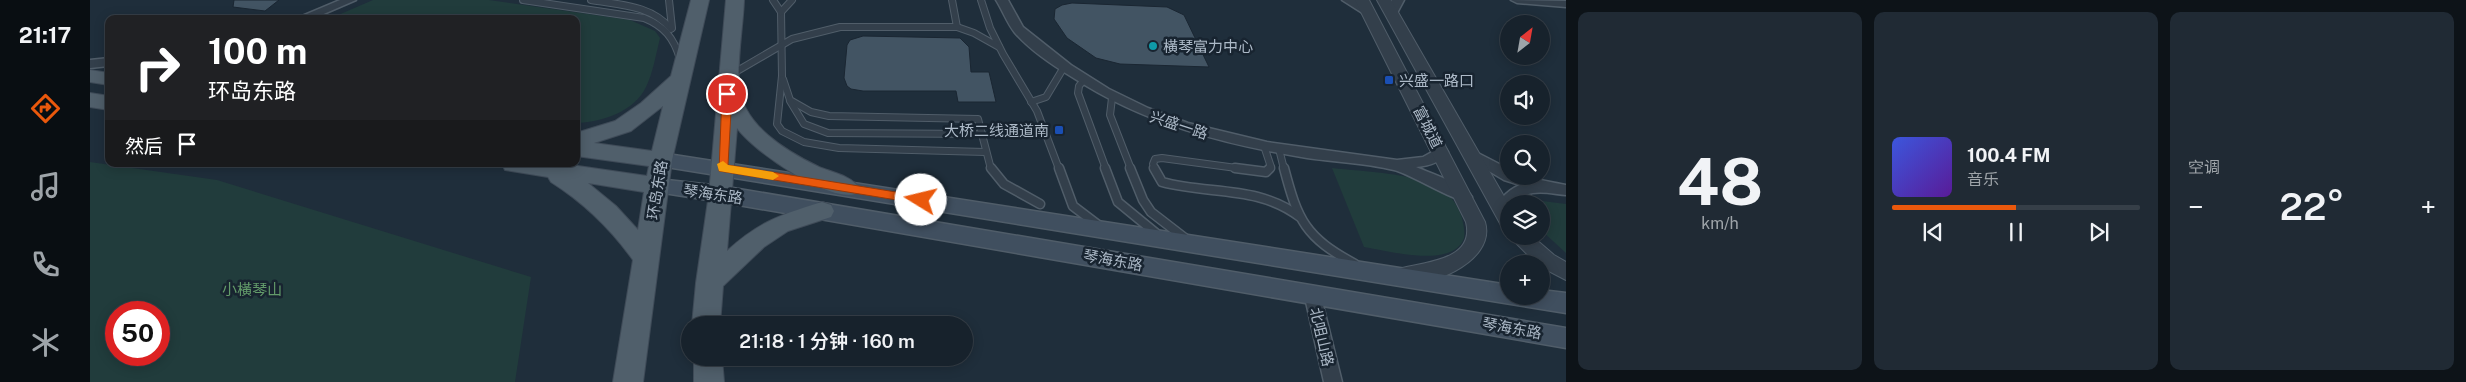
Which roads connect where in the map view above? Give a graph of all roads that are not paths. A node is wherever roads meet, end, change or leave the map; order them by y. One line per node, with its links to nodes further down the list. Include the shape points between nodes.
1 (350, 0): 18 (street)
2 (524, 0): 22 (lane, via 635,14 664,27)
3 (591, 0): 20 (lane, via 647,10 662,18)
4 (670, 0): 20 (lane)
5 (700, 0): 28 (main road, 环岛东路)
6 (735, 0): 29 (main road)
7 (772, 0): 17 (lane)
8 (792, 0): 17 (lane)
9 (952, 0): 19 (lane)
10 (981, 0): 23 (lane)
11 (1348, 0): 16 (street)
12 (1517, 0): 14 (street)
13 (1005, 2): 26 (street, 兴盛一路, via 1018,28 1046,56)
14 (1563, 3)
15 (1391, 4): 45 (street, 富城道)
16 (1365, 6): 44 (street, 富城道)
17 (781, 12): 21 (lane)
18 (311, 15)
19 (956, 27): 21 (lane, via 840,27 810,33); 23 (lane)
20 (674, 34): 22 (lane)
21 (782, 46): 29 (lane); 30 (lane)
22 (677, 47): 28 (lane)
23 (999, 47): 37 (lane)
24 (105, 62): 25 (street)
25 (90, 64)
26 (1064, 67): 32 (street, 兴盛一路); 37 (lane, via 1046,97)
27 (90, 76): 31 (main road)
28 (683, 76): 39 (main road, via 649,108 623,126); 46 (main road, 环岛东路)
29 (728, 76): 49 (main road); 55 (main road, via 732,103 766,146 807,171)
30 (782, 76): 35 (lane); 43 (lane, via 777,124 790,137 856,150)
31 (105, 78)
32 (1083, 81): 33 (street, 兴盛一路); 65 (lane, via 1078,93 1118,202)
33 (1112, 98): 40 (street, 兴盛一路, via 1195,131); 66 (lane, via 1110,115 1143,200 1151,212)
34 (90, 100): 36 (main road)
35 (790, 100): 38 (lane, via 810,112 835,117 975,118 980,122); 38 (lane, via 801,123 812,130 828,133)
36 (105, 102)
37 (1032, 102): 64 (lane, via 1072,206 1092,222)
38 (982, 134): 43 (lane)
39 (580, 140)
40 (1264, 146): 42 (street, 兴盛一路); 63 (lane, via 1271,167 1266,172 1162,158 1155,159 1153,164 1159,181 1166,184 1269,199 1288,206)
41 (580, 149): 46 (main road)
42 (1279, 149): 47 (street, 兴盛一路); 63 (lane)
43 (985, 152): 60 (lane, via 1003,186)
44 (1441, 152): 47 (street, via 1427,161); 59 (street, 富城道)
45 (1470, 154): 51 (street); 61 (street, 富城道)
46 (662, 160): 49 (main road, 琴海东路); 53 (main road, 环岛东路)
47 (1397, 165): 59 (street)
48 (534, 167): 50 (main road)
49 (722, 168): 55 (main road, 琴海东路); 57 (main road)
50 (547, 169): 53 (main road); 68 (main road, via 586,191 622,225)
51 (1500, 171)
52 (1535, 185): 54 (street)
53 (658, 186): 57 (main road, 琴海东路); 68 (main road, 环岛东路)
54 (1541, 187): 56 (street); 58 (street)
55 (847, 188): 64 (main road, 琴海东路)
56 (1566, 190)
57 (721, 194): 62 (main road, 琴海东路); 72 (main road)
58 (1512, 195)
59 (1464, 196): 71 (street, 富城道, via 1477,228 1477,238 1471,248 1451,264)
60 (1040, 204)
61 (1500, 207)
62 (822, 211): 72 (main road, via 780,225 755,240); 73 (main road, 琴海东路)
63 (1300, 217): 70 (lane, via 1306,228 1327,247)
64 (1111, 230): 65 (main road, 琴海东路)
65 (1165, 239): 66 (main road, 琴海东路)
66 (1192, 243): 70 (main road, 琴海东路)
67 (1529, 245): 69 (street)
68 (646, 258): 80 (main road, 环岛东路)
69 (1566, 272)
70 (1375, 273): 71 (main road, 琴海东路)
71 (1399, 276): 74 (main road, 琴海东路)
72 (709, 283): 77 (main road)
73 (1312, 293): 78 (main road, 琴海东路); 82 (street, 北咀山路)
74 (1500, 293)
75 (1550, 301): 76 (main road)
76 (1566, 303)
77 (707, 316)
78 (1566, 338)
79 (708, 366): 81 (main road)
80 (628, 382)
81 (708, 382)
82 (1333, 382)

